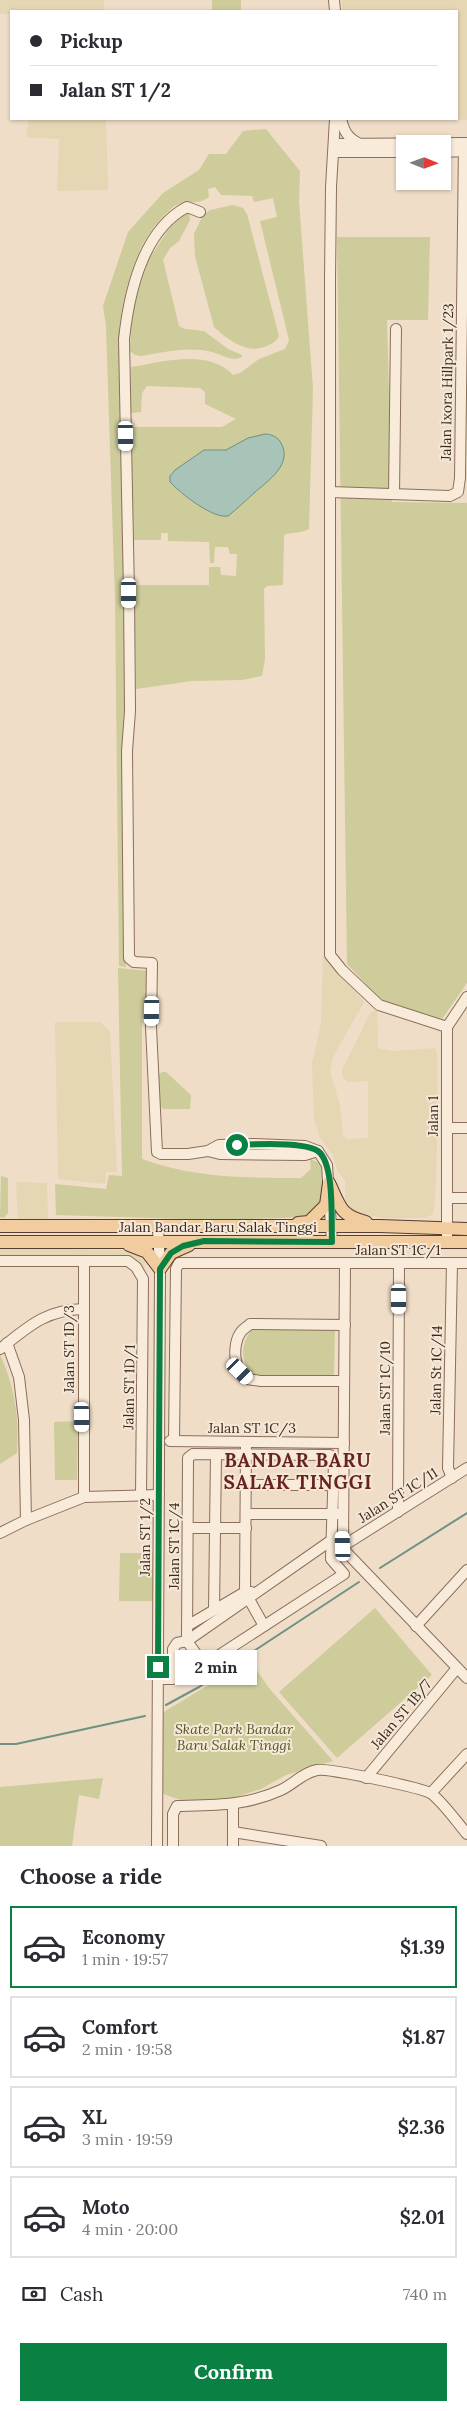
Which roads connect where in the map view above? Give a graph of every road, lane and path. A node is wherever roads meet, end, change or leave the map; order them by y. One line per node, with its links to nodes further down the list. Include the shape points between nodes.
1 (335, 120): 4 (street)
2 (341, 120): 5 (street, via 345,132)
3 (465, 147): 5 (street); 6 (street); 11 (street, Jalan Ixora Hillpark 1/23)
4 (334, 148): 5 (street); 8 (street)
5 (358, 148): 7 (street); 8 (street, via 340,163)
6 (451, 150)
7 (396, 151)
8 (331, 187): 14 (street)
9 (200, 212): 20 (street, via 187,207 177,212 159,233 138,267 129,300 124,339 130,674 129,958 134,962 152,963 155,1150 161,1154 188,1154 208,1151 219,1145 305,1146 318,1151 327,1165)
10 (396, 329): 15 (street)
11 (464, 357): 12 (street, Jalan Ixora Hillpark 1/23)
12 (464, 392): 13 (street, Jalan Ixora Hillpark 1/23)
13 (463, 450): 15 (street, Jalan Ixora Hillpark 1/23, via 460,486 455,494)
14 (330, 492): 15 (street, Jalan Ixora Hillpark 1/23); 17 (street, via 330,954 379,1005)
15 (394, 494)
16 (467, 997): 17 (street)
17 (448, 1027): 18 (street, Jalan 1)
18 (447, 1128): 19 (street); 21 (street, Jalan 1)
19 (467, 1128)
20 (330, 1183): 24 (main road, via 339,1205 351,1219); 25 (main road, via 326,1205 309,1222); 26 (street)
21 (446, 1198): 22 (street); 28 (street, Jalan 1)
22 (467, 1198)
23 (0, 1226): 27 (main road, Jalan Bandar Baru Salak Tinggi)
24 (380, 1226): 26 (main road, Jalan Bandar Baru Salak Tinggi); 28 (main road, Jalan Bandar Baru Salak Tinggi)
25 (248, 1227): 26 (main road, Jalan Bandar Baru Salak Tinggi); 27 (main road, Jalan Bandar Baru Salak Tinggi)
26 (332, 1227): 34 (street)
27 (158, 1228): 33 (street, Jalan ST 1/2)
28 (447, 1228): 29 (main road, Jalan Bandar Baru Salak Tinggi); 35 (street, Jalan 1)
29 (467, 1229)
30 (204, 1241): 33 (main road, Jalan Bandar Baru Salak Tinggi); 34 (main road, Jalan Bandar Baru Salak Tinggi); 43 (main road, via 171,1253)
31 (0, 1242): 32 (main road, Jalan Bandar Baru Salak Tinggi)
32 (118, 1242): 33 (main road, Jalan Bandar Baru Salak Tinggi); 43 (main road, via 147,1252)
33 (159, 1242): 43 (street, Jalan ST 1/2)
34 (332, 1242): 35 (main road, Jalan Bandar Baru Salak Tinggi)
35 (446, 1242): 36 (main road, Jalan Bandar Baru Salak Tinggi)
36 (467, 1242)
37 (0, 1262): 38 (street)
38 (84, 1262): 44 (street, Jalan ST 1D/3); 59 (street, Jalan ST 1D/1, via 128,1261 143,1279)
39 (399, 1263): 40 (street, Jalan ST 1C/1); 42 (street, Jalan ST 1C/1); 61 (street, Jalan ST 1C/10)
40 (452, 1263): 41 (street, Jalan ST 1C/1); 55 (street, Jalan St 1C/14, via 448,1468)
41 (467, 1263)
42 (345, 1264): 45 (street); 49 (street, Jalan ST 1C/1, via 179,1263 176,1269)
43 (160, 1269): 48 (street, Jalan ST 1/2)
44 (83, 1309): 46 (street, via 41,1318); 60 (street, Jalan ST 1D/3)
45 (345, 1325): 47 (street); 47 (street, via 250,1324 237,1338 236,1351 240,1371 247,1378 260,1381)
46 (4, 1346): 64 (street, via 19,1378 24,1420)
47 (344, 1381): 51 (street)
48 (160, 1441): 49 (street, Jalan ST 1C/3); 58 (street, Jalan ST 1/2)
49 (174, 1441): 50 (street, Jalan ST 1C/3)
50 (246, 1442): 51 (street, Jalan ST 1C/3); 53 (street)
51 (344, 1442): 63 (street)
52 (216, 1454): 53 (street); 65 (street, Jalan ST 1C/4, via 193,1454 188,1458); 66 (street)
53 (246, 1455): 56 (street); 57 (street, via 330,1455 334,1462)
54 (467, 1468): 55 (street, Jalan ST 1C/11)
55 (452, 1478): 61 (street, Jalan ST 1C/11)
56 (246, 1484): 57 (street); 62 (street)
57 (334, 1485): 63 (street)
58 (159, 1495): 59 (street); 81 (street, Jalan ST 1/2)
59 (141, 1496): 60 (street)
60 (84, 1497): 64 (street)
61 (398, 1512): 71 (street, Jalan ST 1C/11)
62 (246, 1514): 63 (street); 67 (street)
63 (338, 1514): 68 (street); 70 (street)
64 (26, 1520): 69 (street)
65 (188, 1528): 66 (street); 75 (street, Jalan ST 1C/4)
66 (215, 1528): 67 (street); 74 (street)
67 (246, 1528): 73 (street)
68 (343, 1532): 70 (street); 71 (street)
69 (0, 1533)
70 (332, 1540): 73 (street); 76 (street, via 331,1559 344,1574)
71 (343, 1546): 77 (street)
72 (467, 1570): 77 (street)
73 (250, 1594): 74 (street); 76 (street); 78 (street)
74 (214, 1610): 75 (street)
75 (188, 1626): 78 (street, Jalan ST 1C/4)
76 (264, 1626): 78 (street, via 204,1665)
77 (416, 1626): 79 (street)
78 (187, 1640): 81 (street, via 177,1643 173,1649 173,1679)
79 (457, 1668): 80 (street); 83 (street, Jalan ST 1B/7)
80 (467, 1678)
81 (158, 1679): 89 (street, Jalan ST 1/2)
82 (467, 1754): 84 (street)
83 (366, 1778): 84 (street); 85 (street, via 319,1770 306,1773 284,1789 252,1802)
84 (431, 1793): 87 (street)
85 (233, 1805): 86 (street); 90 (street, via 177,1806 173,1814)
86 (233, 1832): 88 (street); 91 (street)
87 (467, 1834)
88 (288, 1843): 92 (street)
89 (157, 1846)
90 (173, 1846)
91 (233, 1846)
92 (321, 1846)

